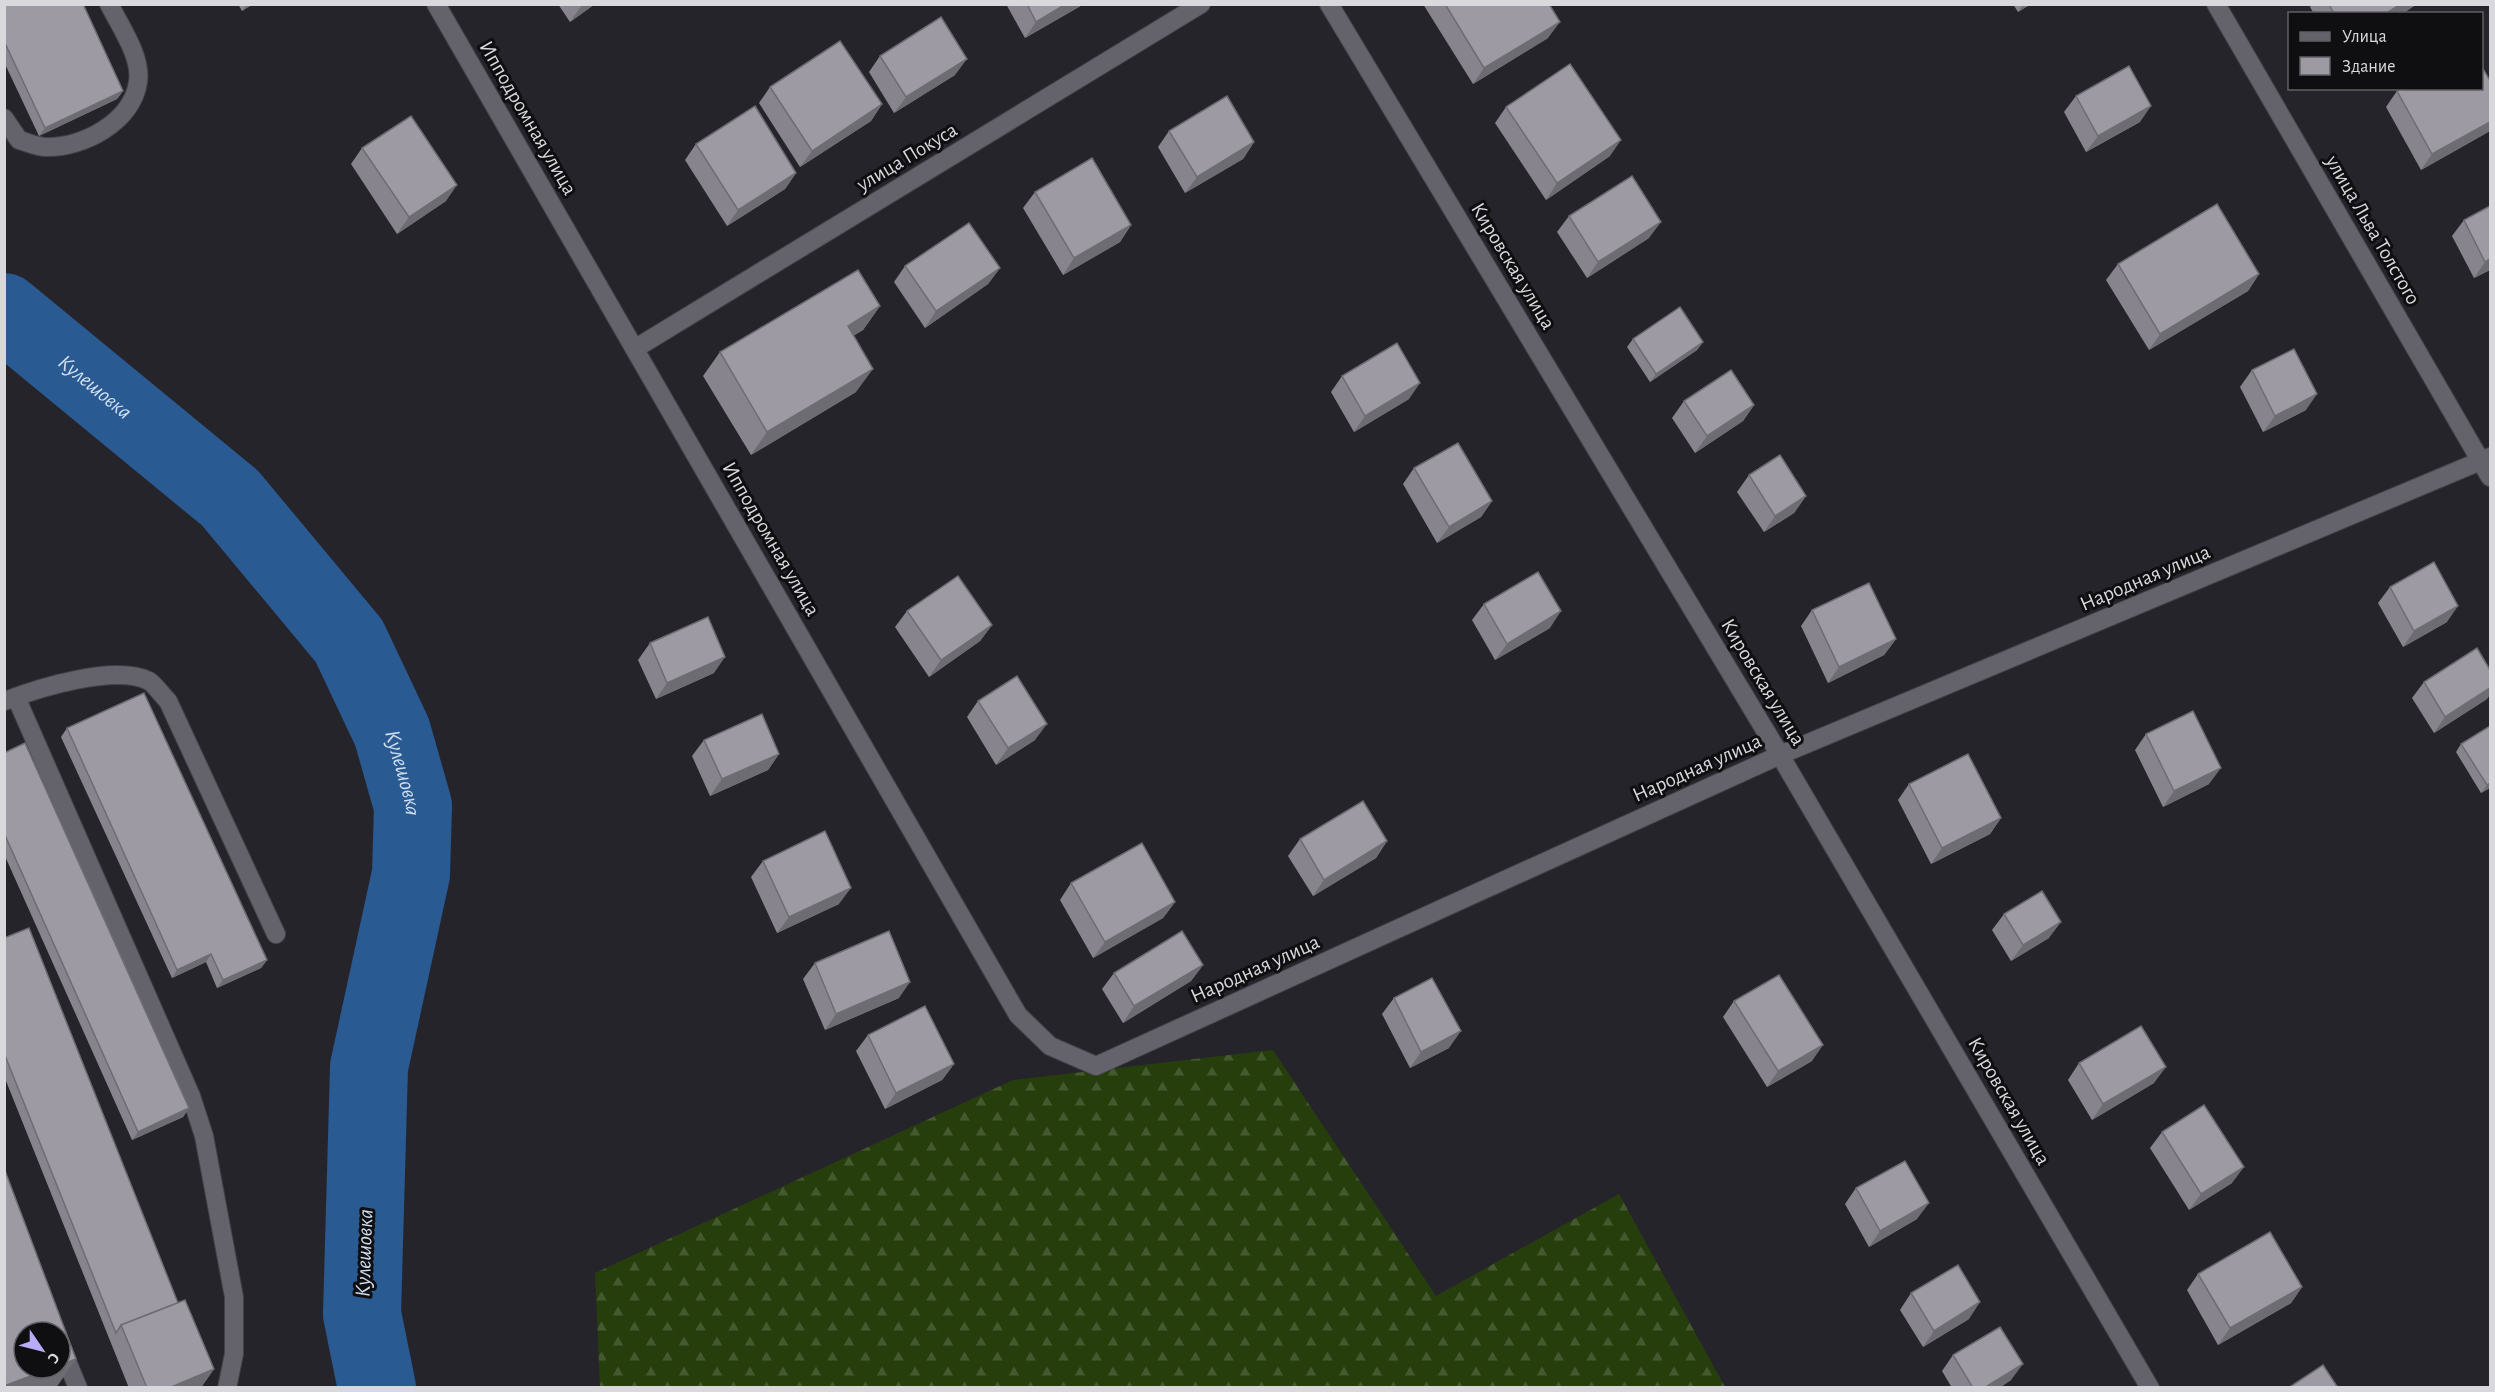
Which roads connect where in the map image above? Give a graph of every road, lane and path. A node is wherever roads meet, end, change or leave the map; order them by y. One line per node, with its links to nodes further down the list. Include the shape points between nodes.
1 (109, 4): 6 (street, via 135,58 138,82 128,105 111,126 80,141 45,147 19,140)
2 (436, 4): 7 (street, Ипподромная улица)
3 (1201, 4): 7 (street, улица Покуса)
4 (1329, 4): 10 (street, Кировская улица)
5 (2216, 4): 8 (street, улица Льва Толстого)
6 (4, 118)
7 (636, 348): 12 (street, Ипподромная улица, via 1018,1015 1050,1046)
8 (2487, 465): 10 (street, Народная улица)
9 (10, 699): 11 (street, via 109,674 149,681 168,701); 15 (street, via 190,1096 204,1136 234,1297 234,1354)
10 (1780, 754): 12 (street, Народная улица); 16 (street, Кировская улица)
11 (276, 934)
12 (1096, 1066)
13 (72, 1373): 14 (street)
14 (78, 1388)
15 (227, 1388)
16 (2151, 1388)

